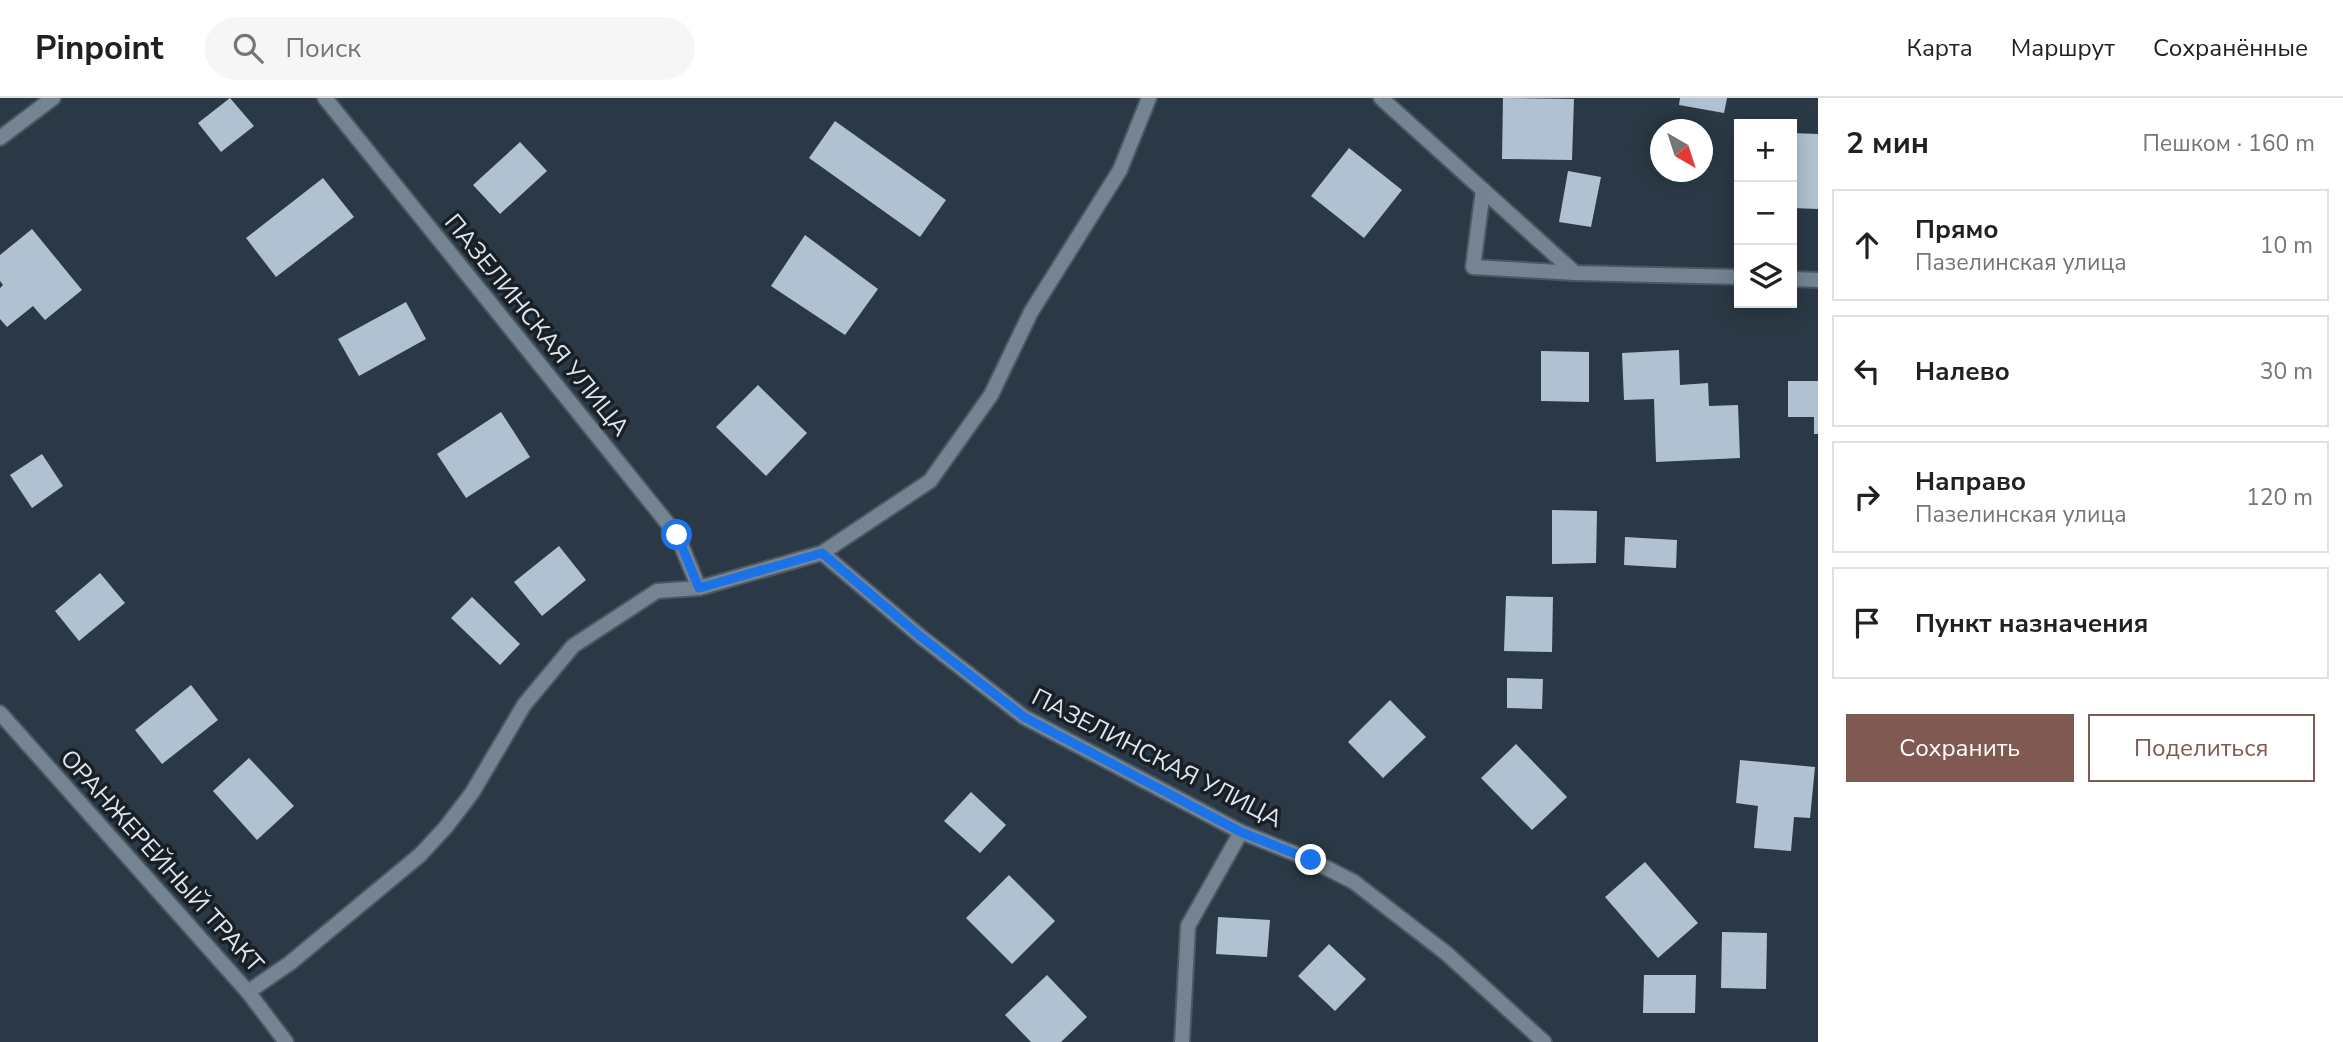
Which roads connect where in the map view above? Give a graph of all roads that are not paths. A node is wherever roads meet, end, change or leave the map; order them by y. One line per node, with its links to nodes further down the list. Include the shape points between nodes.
1 (53, 98): 5 (street)
2 (325, 98): 12 (street, ПАЗЕЛИНСКАЯ УЛИЦА, via 677,535)
3 (1149, 98): 11 (street, via 1120,170 1031,312 984,406 930,481)
4 (1381, 98): 6 (street)
5 (0, 138)
6 (1483, 190): 7 (street); 7 (street, via 1473,267)
7 (1575, 273): 8 (street)
8 (1734, 278)
9 (1797, 279): 10 (street)
10 (1818, 280)
11 (822, 553): 12 (street); 14 (street, ПАЗЕЛИНСКАЯ УЛИЦА, via 1024,717)
12 (699, 588): 15 (street, via 657,591 573,646 524,705 471,793 420,855)
13 (0, 713): 15 (street, ОРАНЖЕРЕЙНЫЙ ТРАКТ)
14 (1241, 832): 17 (street, via 1188,926); 18 (street, ПАЗЕЛИНСКАЯ УЛИЦА, via 1354,881 1446,953)
15 (248, 992): 16 (street, ОРАНЖЕРЕЙНЫЙ ТРАКТ)
16 (286, 1042)
17 (1182, 1042)
18 (1544, 1042)

